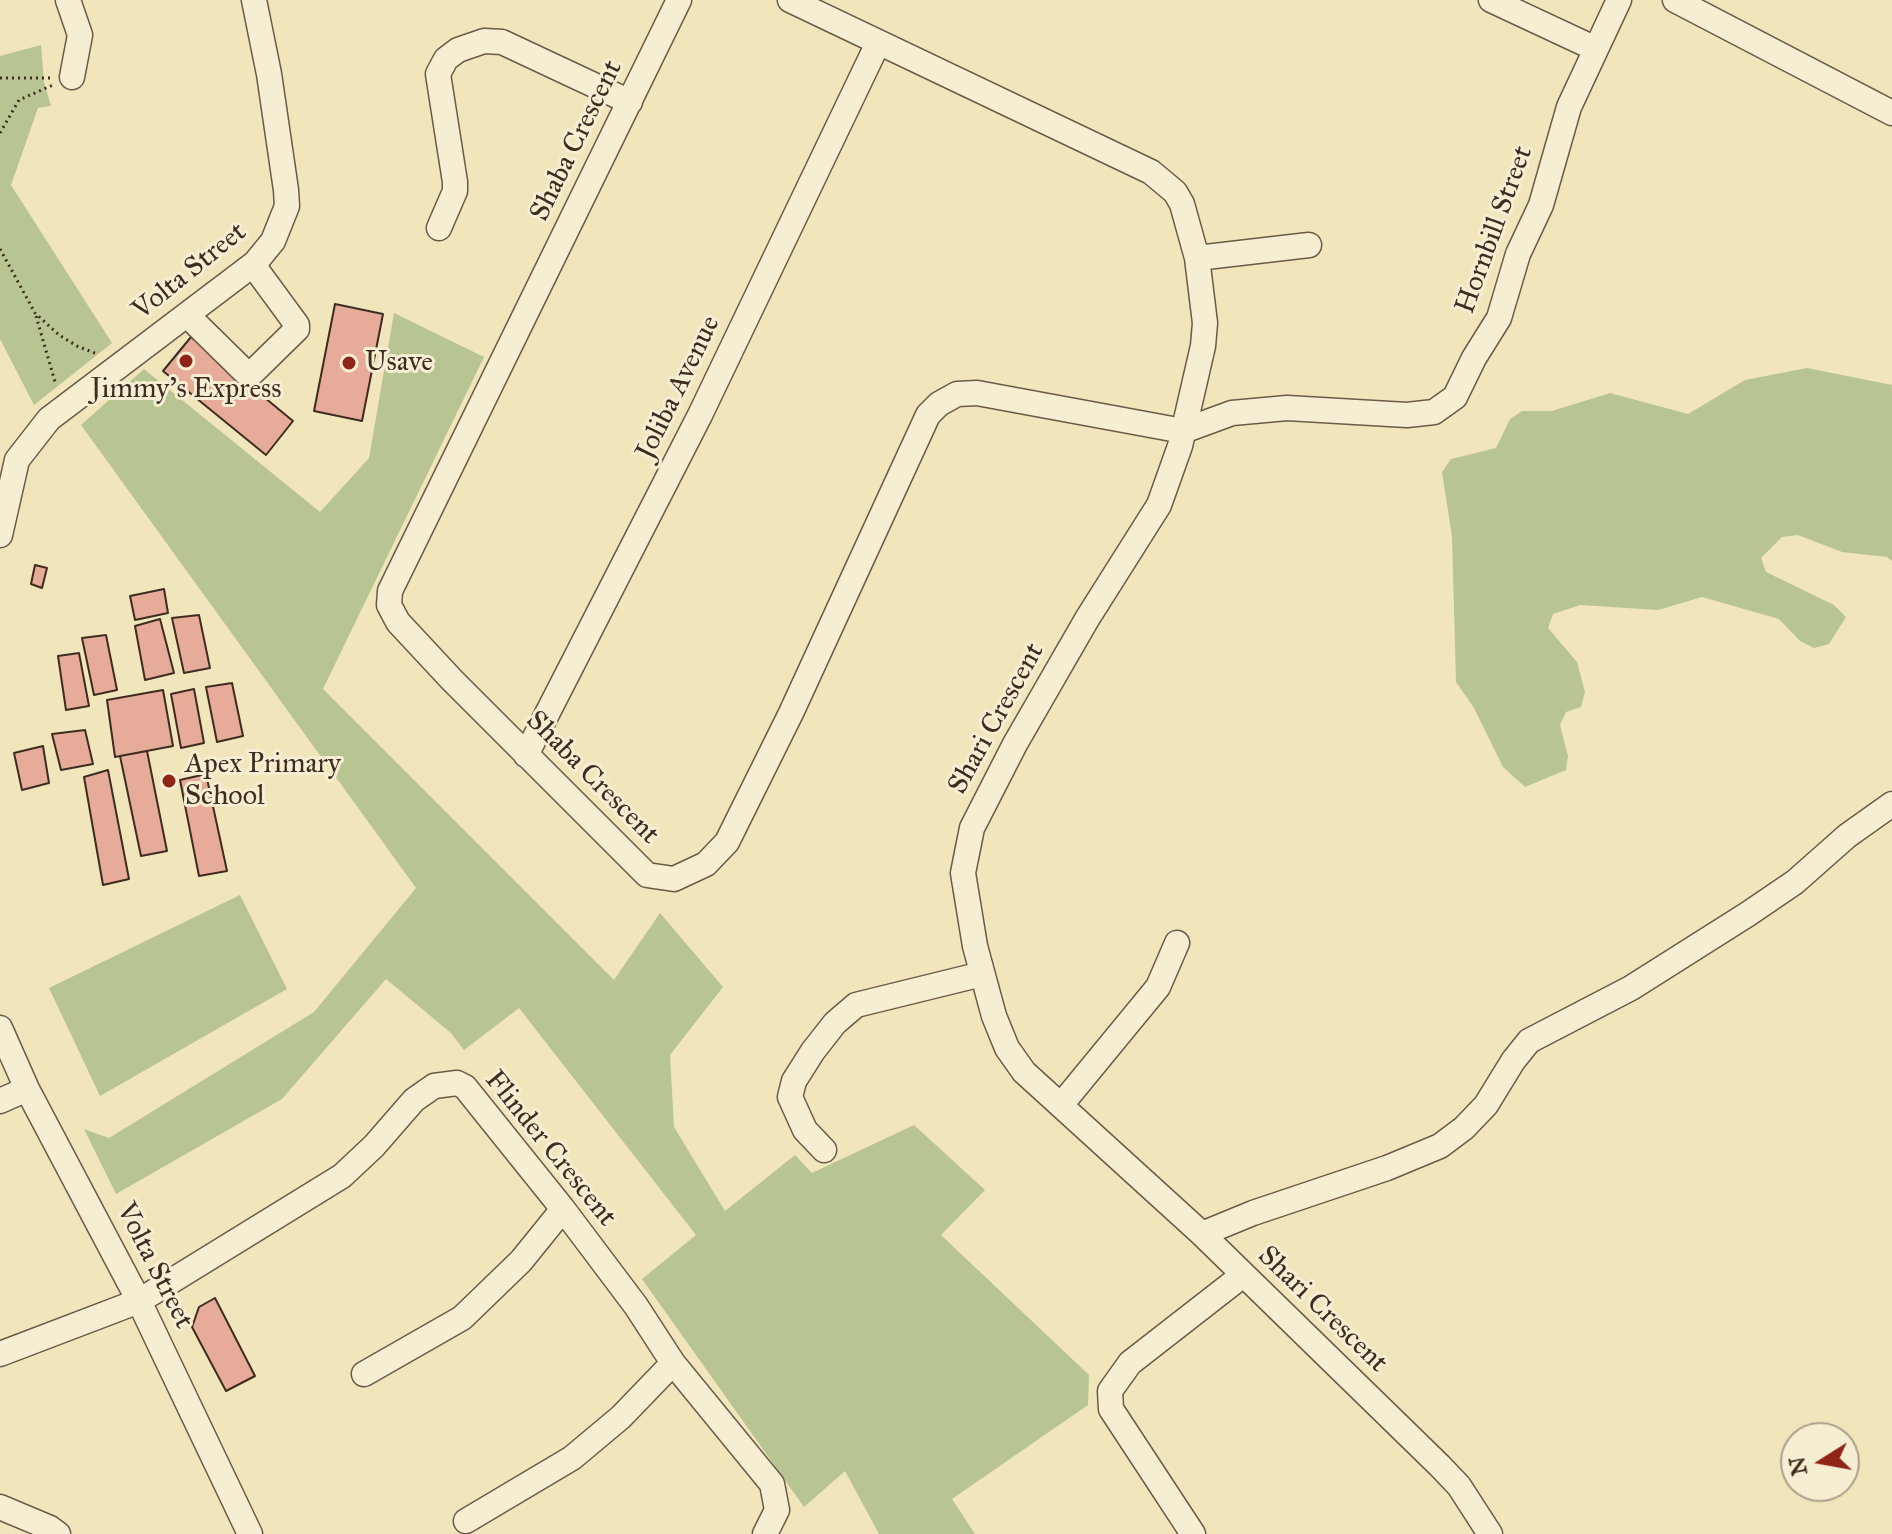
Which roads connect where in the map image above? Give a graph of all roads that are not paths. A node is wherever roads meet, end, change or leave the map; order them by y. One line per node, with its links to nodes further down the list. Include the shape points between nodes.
1 (68, 0): 10 (street, via 80,35)
2 (254, 0): 16 (street, Volta Street, via 287,206 273,241)
3 (679, 0): 11 (street, Shaba Crescent)
4 (790, 0): 8 (street, Shari Crescent)
5 (1491, 0): 9 (street)
6 (1619, 0): 9 (street, Hornbill Street)
7 (1675, 0): 12 (street)
8 (878, 43): 15 (street, Shari Crescent, via 1151,172 1182,204); 21 (street, Joliba Avenue, via 700,415)
9 (1596, 49): 18 (street, Hornbill Street, via 1569,107 1541,205 1518,254 1499,318 1455,397 1434,412 1287,408 1232,413)
10 (72, 77)
11 (630, 102): 13 (street, via 502,42 484,41 458,50 438,74 455,182); 21 (street, Shaba Crescent, via 390,591 389,605 398,622)
12 (1892, 113)
13 (439, 228)
14 (1309, 245): 15 (street)
15 (1197, 258): 18 (street, Shari Crescent, via 1205,323)
16 (253, 265): 17 (street, Volta Street); 17 (street, via 297,329 251,374)
17 (188, 316): 19 (street, Volta Street, via 49,419)
18 (1183, 431): 21 (street, Shaba Crescent, via 977,393 957,394 939,404 928,415 727,842 693,872 674,879 647,875); 24 (street, Shari Crescent, via 1159,505 1087,619 972,828 963,873)
19 (8, 458): 20 (street, Volta Street)
20 (0, 535)
21 (526, 755)
22 (1892, 804): 31 (street, via 1748,914 1631,988 1529,1041 1486,1105 1440,1146)
23 (1177, 943): 28 (street, via 1158,987)
24 (982, 974): 28 (street, Shari Crescent, via 1007,1048 1024,1072); 29 (street, via 856,1005 835,1023 800,1071 790,1097 805,1130)
25 (0, 1028): 26 (street, Volta Street)
26 (27, 1089): 27 (street); 33 (street, Volta Street)
27 (0, 1101)
28 (1061, 1105): 31 (street, Shari Crescent)
29 (824, 1150)
30 (563, 1209): 33 (street, Flinder Crescent, via 465,1087 443,1083 414,1100 342,1176); 35 (street, Flinder Crescent); 36 (street, via 521,1261 462,1318)
31 (1202, 1234): 32 (street, Shari Crescent)
32 (1243, 1275): 42 (street, via 1130,1363 1110,1391 1111,1409); 43 (street, Shari Crescent, via 1440,1466)
33 (139, 1301): 34 (street, Flinder Crescent); 40 (street, Volta Street)
34 (0, 1354)
35 (673, 1363): 38 (street, via 572,1458); 41 (street, Flinder Crescent, via 772,1484 777,1510)
36 (364, 1374)
37 (0, 1507): 39 (street)
38 (466, 1521)
39 (58, 1534)
40 (250, 1534)
41 (765, 1534)
42 (1193, 1534)
43 (1490, 1534)

